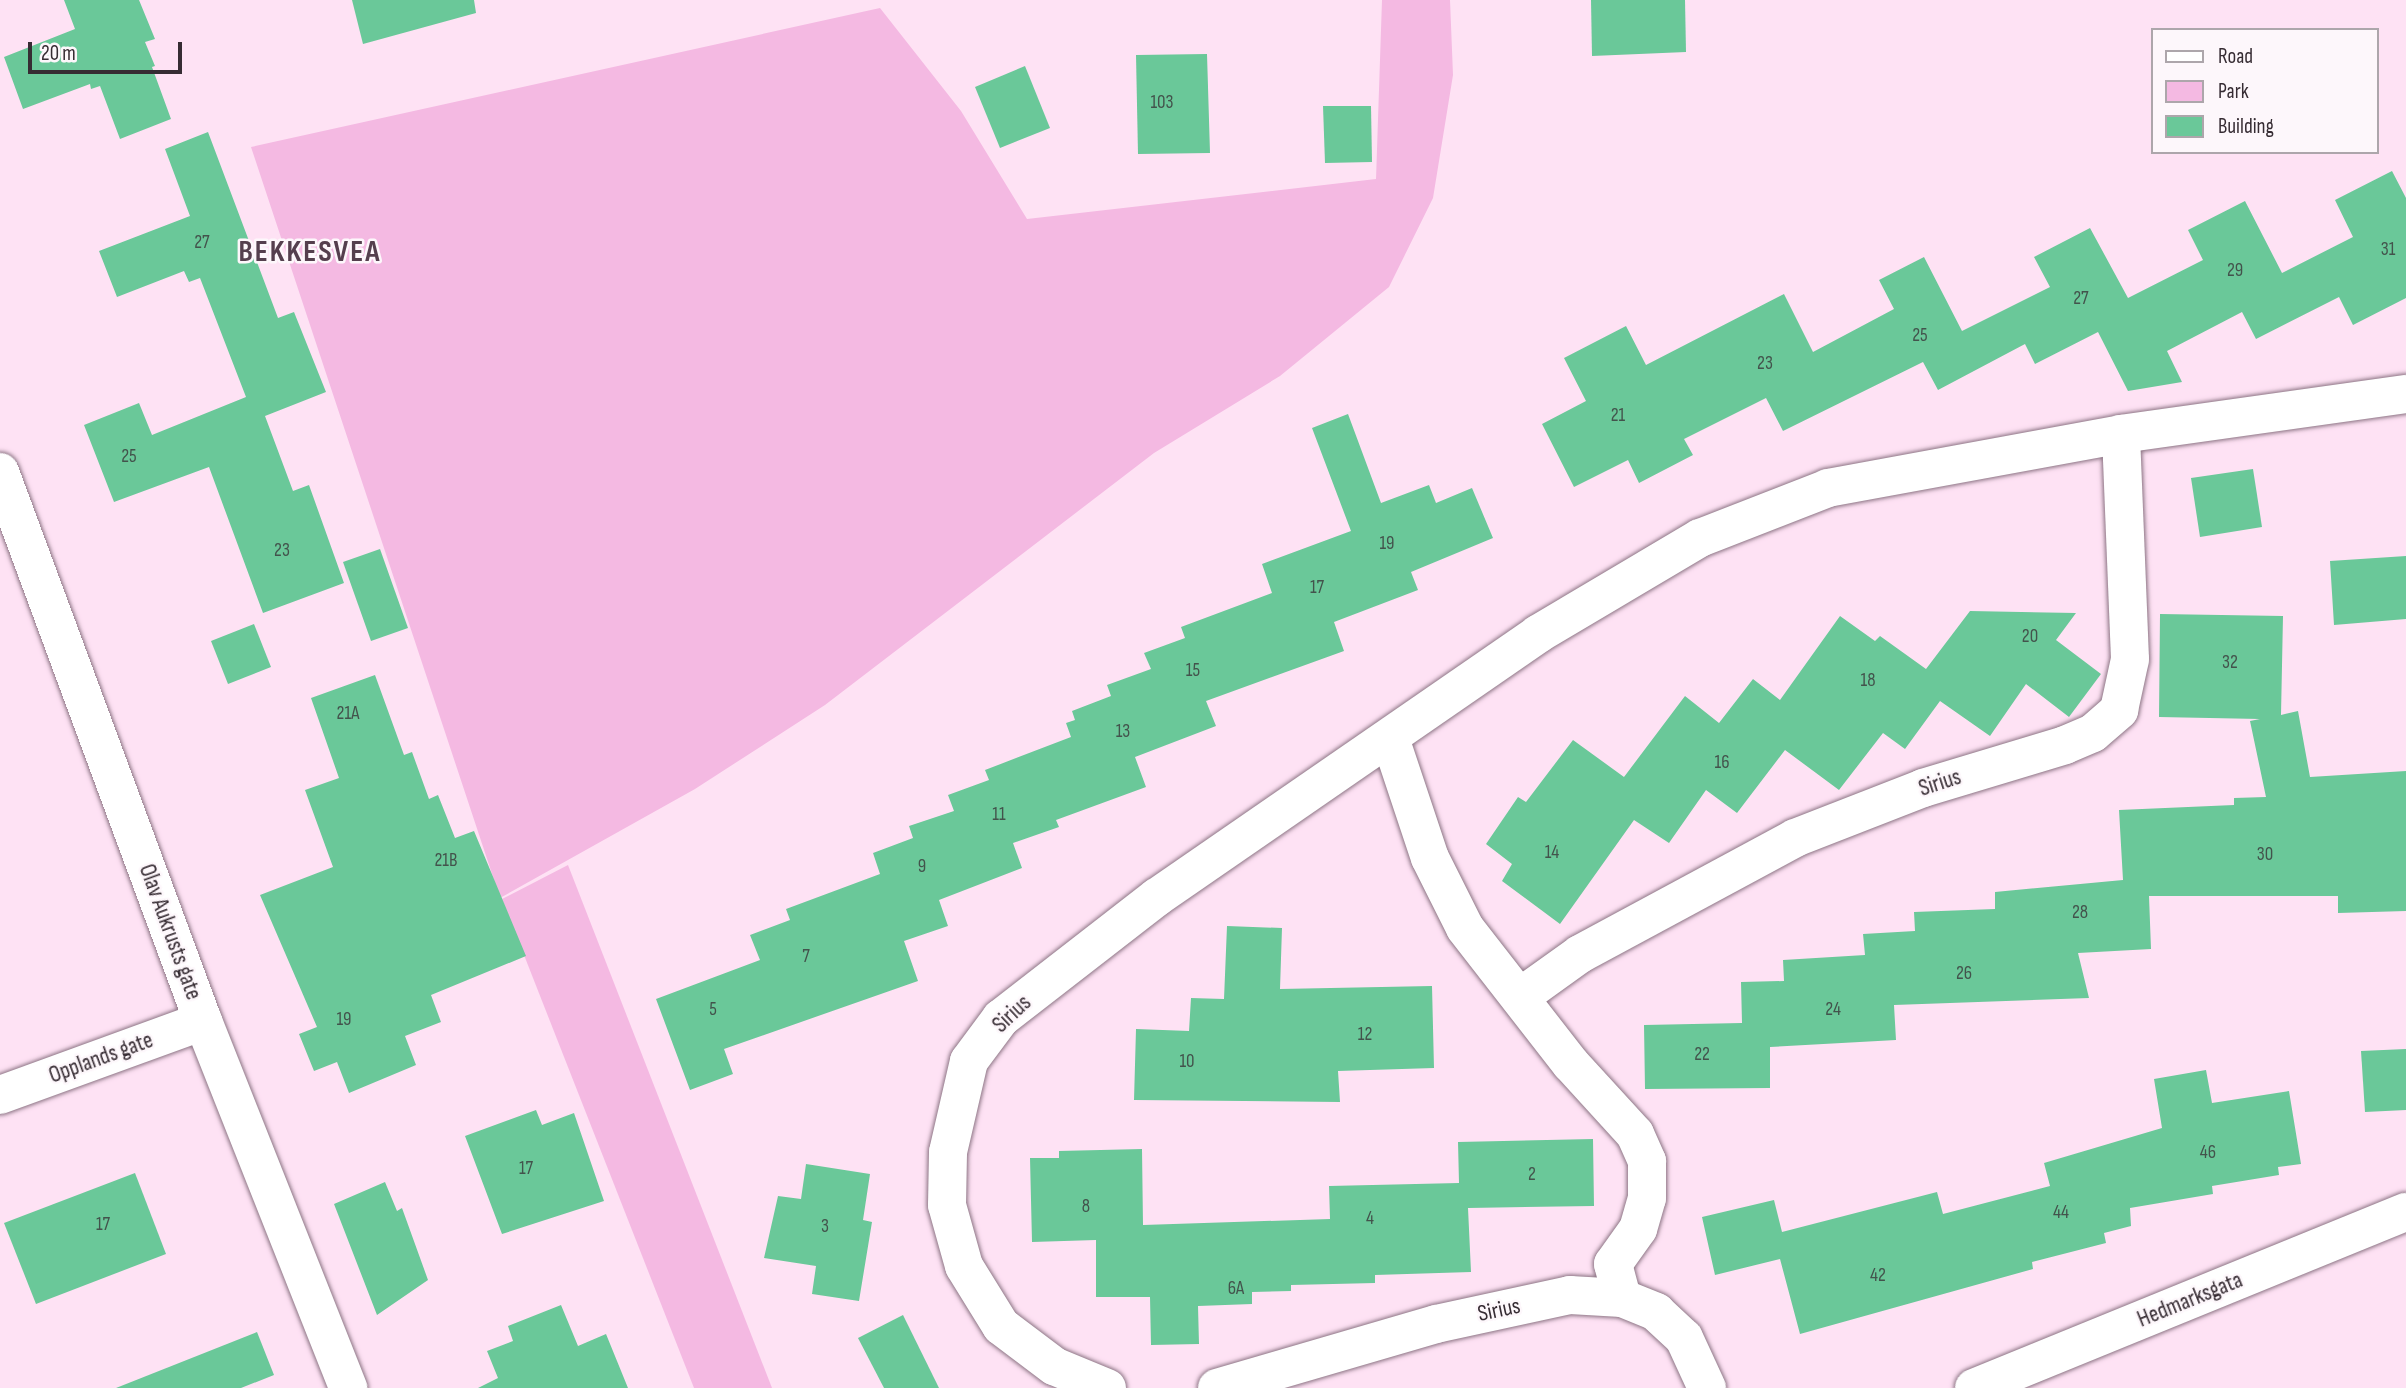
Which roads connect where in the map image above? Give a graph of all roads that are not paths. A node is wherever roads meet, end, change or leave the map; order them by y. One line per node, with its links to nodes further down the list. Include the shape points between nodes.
1 (2406, 394): 2 (street, Sirius)
2 (2121, 434): 4 (street, Sirius, via 1828,488 1700,538 1538,634); 5 (street, Sirius, via 2130,660 2119,710 2093,733 2065,745 1923,788 1795,838 1580,954)
3 (0, 472): 6 (street, Olav Aukrusts gate)
4 (1390, 738): 5 (street, via 1430,858 1465,928); 11 (street, Sirius, via 1147,905 1001,1018 969,1061 957,1104 947,1205 964,1266 1001,1326 1054,1366)
5 (1520, 997): 9 (street, via 1635,1134 1647,1161 1647,1198 1638,1230 1614,1264)
6 (202, 1021): 7 (street, Opplands gate); 10 (street, Olav Aukrusts gate)
7 (0, 1096)
8 (2406, 1212): 14 (street, Hedmarksgata)
9 (1622, 1298): 12 (street, Sirius, via 1570,1295 1495,1310); 13 (street, Sirius, via 1656,1312 1684,1338)
10 (348, 1388)
11 (1107, 1388)
12 (1217, 1388)
13 (1707, 1388)
14 (1974, 1388)

